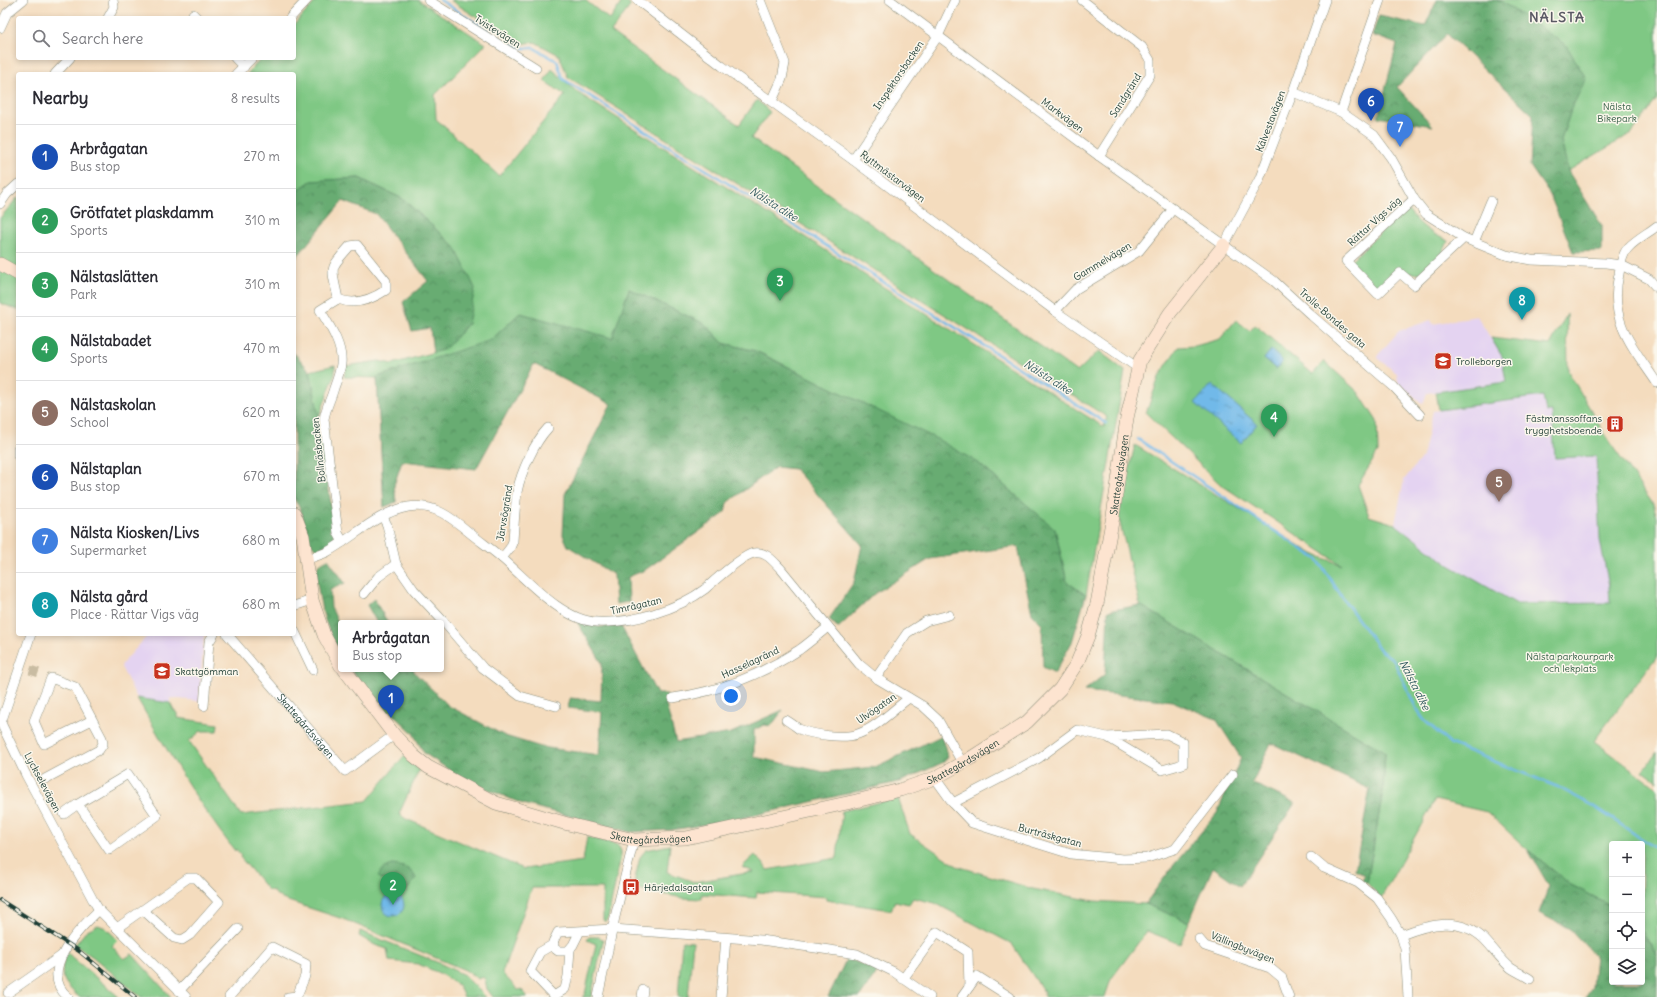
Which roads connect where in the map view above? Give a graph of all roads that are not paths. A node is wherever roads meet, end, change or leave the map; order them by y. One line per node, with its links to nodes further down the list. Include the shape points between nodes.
1 (23, 0): 14 (street, via 7,13)
2 (113, 0): 12 (street, via 114,7)
3 (307, 0): 13 (street)
4 (428, 0): 20 (street, Tvistevägen)
5 (637, 0): 24 (street, Ryttmästarvägen)
6 (760, 0): 24 (street, via 785,63 782,79)
7 (890, 0): 15 (street, Markvägen)
8 (955, 0): 15 (street, Inspektorsbacken)
9 (1082, 0): 26 (street, Sandgränd, via 1142,47 1150,60 1150,75)
10 (1325, 0): 23 (street, Kälvestavägen)
11 (1380, 0): 25 (street)
12 (109, 16)
13 (292, 16)
14 (0, 28)
15 (938, 36): 26 (street, Markvägen); 27 (street, Inspektorsbacken)
16 (68, 60): 21 (street)
17 (238, 60): 19 (street)
18 (250, 60): 19 (street)
19 (244, 67): 22 (street)
20 (536, 68)
21 (57, 72)
22 (238, 72)
23 (1293, 92): 25 (street, Rättar Vigs väg); 37 (street, Kälvestavägen, via 1259,180)
24 (772, 101): 27 (street, Ryttmästarvägen)
25 (1341, 112): 30 (street, Rättar Vigs väg, via 1374,135 1391,158)
26 (1099, 156): 33 (street, Markvägen)
27 (853, 160): 43 (street, Ryttmästarvägen)
28 (16, 185): 29 (street)
29 (3, 191): 32 (street)
30 (1414, 199): 35 (street, Rättar Vigs väg, via 1426,214); 35 (street, Rättar Vigs väg, via 1346,261 1378,294 1400,272 1414,285)
31 (1491, 201): 36 (street)
32 (0, 204)
33 (1174, 209): 37 (street, Markvägen); 43 (street, Gammelvägen, via 1139,251 1076,289)
34 (1657, 226): 39 (street, via 1627,249)
35 (1464, 238): 36 (street, Rättar Vigs väg)
36 (1474, 242): 39 (street, Rättar Vigs väg, via 1506,255 1531,260)
37 (1224, 245): 44 (street, Skattegårdsvägen, via 1170,313 1145,351); 46 (street, Trolle-Bondes gata, via 1274,281 1394,387)
38 (0, 264): 40 (street)
39 (1621, 265): 41 (street, Rättar Vigs väg, via 1649,279); 45 (street, via 1616,288 1617,311 1625,335)
40 (16, 273)
41 (1657, 288)
42 (338, 299): 42 (street, via 347,303 358,303 378,296 386,290 386,281 357,245 350,246 334,264 332,272); 50 (street, Bollnäsbacken, via 320,310 332,330 341,362 324,419 338,533)
43 (1055, 311): 44 (street, Ryttmästarvägen)
44 (1138, 368): 78 (street, Skattegårdsvägen, via 1127,418 1097,604 1077,663 1060,689 1027,722)
45 (1657, 383)
46 (1420, 415)
47 (548, 428): 51 (street, Järvsögränd, via 540,436 523,473 517,491 513,541)
48 (383, 517): 50 (street, Timrågatan); 51 (street, Timrågatan, via 409,507 428,507 446,514); 53 (street)
49 (296, 519): 52 (street)
50 (343, 542): 52 (street, Timrågatan, via 326,553)
51 (502, 558): 60 (street, Timrågatan, via 550,602 581,619 612,623 662,612 703,590 748,555 759,552 768,555)
52 (307, 560): 55 (street)
53 (396, 564): 54 (street, via 378,577); 58 (street, via 414,590)
54 (364, 594)
55 (312, 600): 56 (street); 65 (street, via 324,635)
56 (296, 605)
57 (949, 615): 68 (street, via 926,621 907,633)
58 (442, 620)
59 (444, 622): 72 (street, via 483,668 520,696)
60 (828, 626): 68 (street, Timrågatan, via 859,664); 69 (street, Hasselagränd, via 800,649 759,672 701,694)
61 (296, 634): 66 (street)
62 (30, 636): 75 (street, Lyckselevägen)
63 (213, 636): 71 (street, via 209,642)
64 (229, 636): 76 (street, Skattegårdsvägen, via 345,771)
65 (338, 661)
66 (313, 670)
67 (346, 672): 76 (street, Skattegårdsvägen)
68 (876, 678): 70 (street, Timrågatan)
69 (672, 698)
70 (909, 698): 74 (street, Ulvögatan, via 876,724 858,734 830,736 800,729); 78 (street, Timrågatan, via 923,706 938,720)
71 (204, 706)
72 (556, 706)
73 (92, 720): 73 (street, Lyckselevägen, via 75,686 51,678 34,721 44,744); 81 (street, Lyckselevägen, via 102,738 99,750)
74 (786, 720)
75 (1, 723): 87 (street, Lyckselevägen)
76 (394, 735): 85 (street, Skattegårdsvägen, via 428,767 496,803)
77 (1107, 737): 77 (street, via 1162,770 1183,764 1183,742 1167,734); 82 (street, via 1077,730 1039,758)
78 (963, 764): 80 (street, Skattegårdsvägen)
79 (1233, 774): 82 (street, Burträskgatan, via 1175,849 1147,858 1123,859 1071,854 972,823)
80 (935, 778): 82 (street, Burträskgatan); 85 (street, Skattegårdsvägen, via 856,801 686,838)
81 (45, 779)
82 (954, 803)
83 (78, 804): 83 (street, Lyckselevägen, via 109,850 157,816 128,774); 84 (street, Lyckselevägen)
84 (64, 814)
85 (634, 840): 91 (street)
86 (1311, 857): 93 (street, via 1324,868 1358,883 1377,898)
87 (99, 910): 89 (street, Lyckselevägen); 98 (street)
88 (143, 910): 88 (street, via 188,878 196,878 219,902 190,935 182,940 174,938); 89 (street)
89 (117, 928): 103 (street, Lyckselevägen)
90 (238, 929): 103 (street, Lyckselevägen)
91 (613, 929): 92 (street); 94 (street); 108 (street)
92 (580, 931): 96 (street, via 558,932); 97 (street)
93 (1401, 935): 100 (street, via 1439,924 1453,923 1470,928 1511,968); 114 (street, via 1407,963)
94 (726, 938): 99 (street, via 761,940 856,954); 109 (street)
95 (1199, 938): 113 (street, Vällingbyvägen, via 1205,946 1270,968 1282,978)
96 (554, 944): 97 (street, via 558,951); 97 (street, via 540,952 530,972 554,996 565,989)
97 (570, 950)
98 (63, 954): 102 (street); 105 (street, via 57,965 56,976 62,992)
99 (903, 979): 101 (street, via 937,932 968,952); 110 (street)
100 (1530, 979)
101 (969, 987): 111 (street); 112 (street, via 976,976)
102 (5, 993)
103 (182, 994)
104 (298, 996): 106 (street, via 306,964 272,947); 107 (street)
105 (68, 997)
106 (229, 997)
107 (288, 997)
108 (598, 997)
109 (720, 997)
110 (930, 997)
111 (962, 997)
112 (1010, 997)
113 (1289, 997)
114 (1408, 997)

